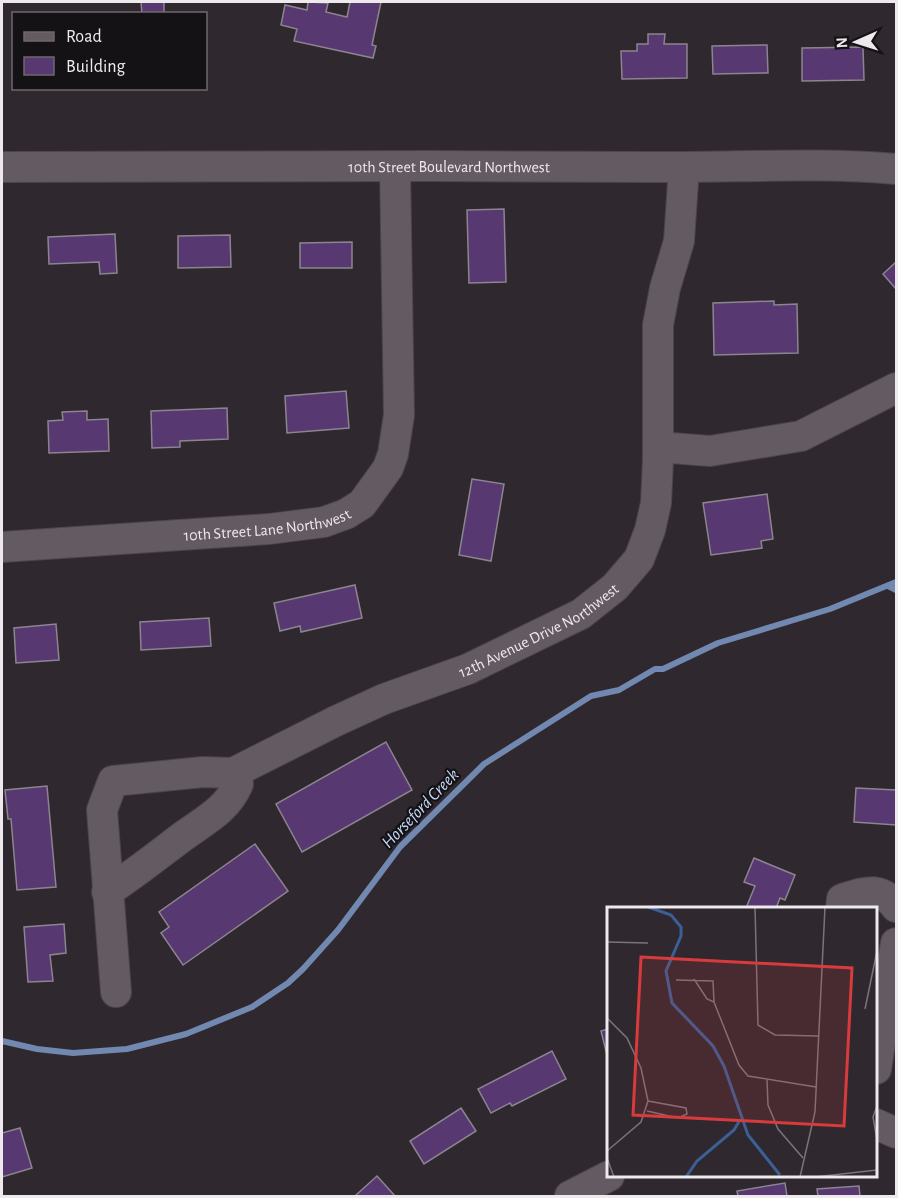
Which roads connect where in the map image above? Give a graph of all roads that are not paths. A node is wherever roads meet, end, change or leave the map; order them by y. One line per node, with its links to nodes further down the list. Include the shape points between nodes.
1 (2, 167): 2 (street, 10th Street Boulevard Northwest)
2 (395, 167): 3 (street, 10th Street Boulevard Northwest); 7 (street, 10th Street Lane Northwest, via 399,415 388,468 362,504 324,522 269,529)
3 (684, 167): 4 (street, 10th Street Boulevard Northwest, via 827,165); 6 (street, 12th Avenue Drive Northwest, via 679,241 658,325)
4 (897, 169)
5 (897, 388): 6 (street, via 801,436 710,451)
6 (658, 447): 8 (street, 12th Avenue Drive Northwest, via 656,503 639,559 598,601 581,614 468,669 384,699)
7 (2, 547)
8 (233, 773): 9 (street, via 238,784 232,798 217,813); 9 (street, via 112,781 102,810)
9 (107, 892): 13 (street)
10 (841, 907): 11 (street, via 842,899 872,891 886,896)
11 (897, 907)
12 (897, 943): 14 (street)
13 (116, 992)
14 (877, 1064)
15 (877, 1124): 16 (street)
16 (897, 1133)
17 (607, 1177): 18 (street)
18 (570, 1197)

